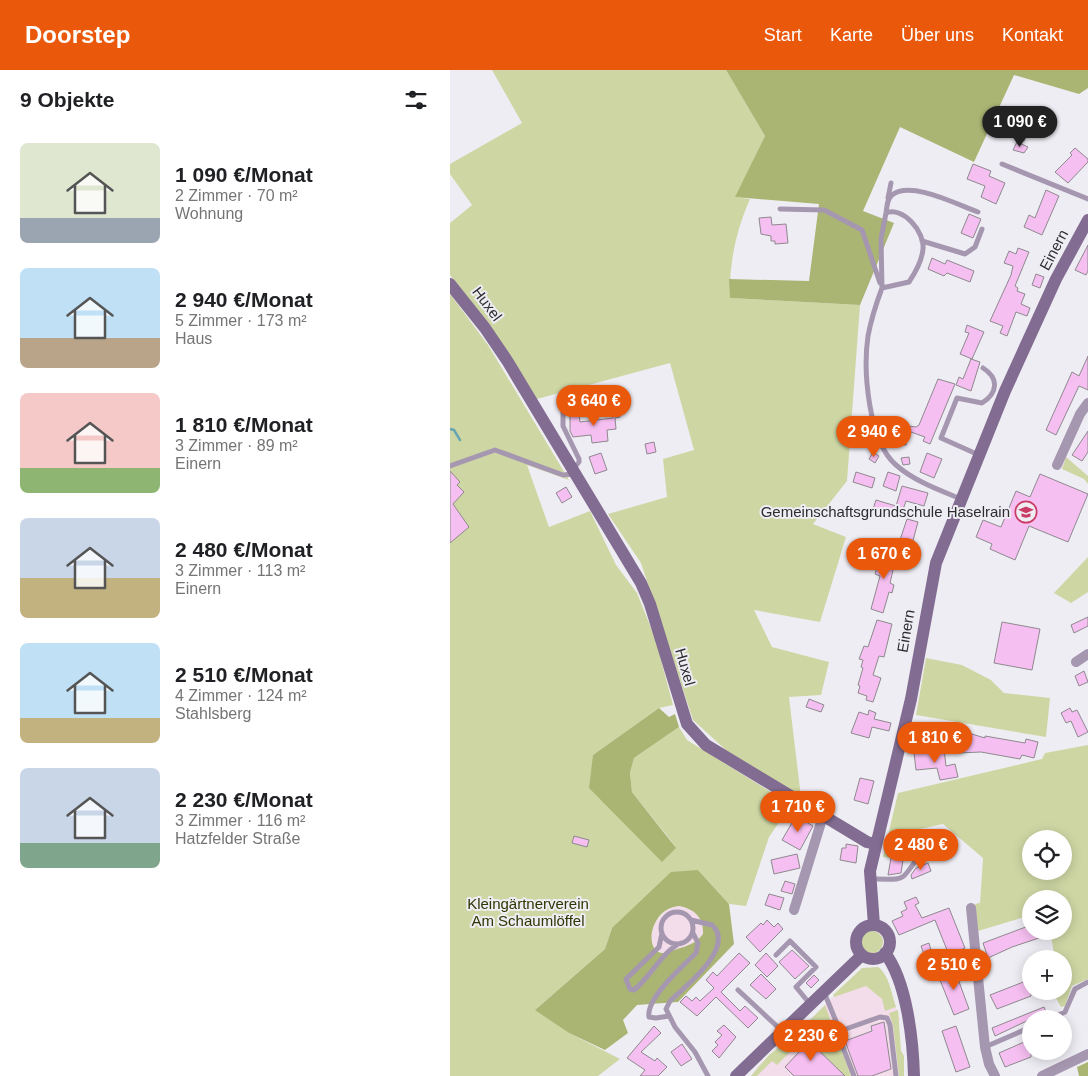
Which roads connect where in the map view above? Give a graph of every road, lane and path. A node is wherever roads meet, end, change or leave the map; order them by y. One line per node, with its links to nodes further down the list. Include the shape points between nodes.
1 (1002, 164): 4 (lane)
2 (891, 183): 3 (lane)
3 (888, 199): 6 (lane); 7 (lane, via 900,191 922,191)
4 (1088, 200)
5 (780, 209): 12 (lane, via 824,210 862,230)
6 (886, 212): 10 (lane, via 900,212); 12 (lane, via 881,239)
7 (978, 212)
8 (1088, 220): 16 (main road, Einern, via 1038,316)
9 (982, 229): 10 (lane, via 975,247 965,254)
10 (922, 241): 12 (lane, via 924,249 909,282)
11 (450, 284): 19 (main road, Huxel, via 508,362)
12 (882, 288): 20 (lane, via 872,314 866,365 877,434 894,464 912,477)
13 (983, 368): 16 (lane, via 995,380 990,398 982,403 957,398 941,438)
14 (609, 399): 19 (lane, via 563,412 563,426 579,459)
15 (1088, 403): 17 (street)
16 (979, 455): 20 (main road, Einern)
17 (1057, 465)
18 (450, 466): 19 (lane, via 495,450 563,476)
19 (572, 471): 23 (main road, Huxel, via 641,583 680,707 691,730 706,745)
20 (961, 499): 24 (main road, Einern, via 936,563)
21 (1088, 654): 22 (street)
22 (1076, 662)
23 (823, 816): 24 (main road, Huxel); 28 (street)
24 (875, 844): 26 (main road, Einern)
25 (918, 857): 26 (lane, via 899,881)
26 (870, 879): 30 (main road, Einern)
27 (971, 908): 46 (street)
28 (794, 910)
29 (691, 920): 31 (lane, via 679,912 670,913 663,919); 32 (lane); 42 (lane, via 712,924 718,933 719,943 714,955 670,1001 666,1009)
30 (874, 925): 34 (main road, via 884,929 888,935 889,946); 36 (main road, via 866,926 857,936 857,948)
31 (662, 933): 33 (lane, via 667,941); 33 (lane, via 660,947 626,979 630,990 644,982 669,950)
32 (693, 933): 33 (lane); 42 (lane, via 698,943 696,953 655,998 649,1011 652,1018)
33 (681, 943)
34 (885, 953): 36 (main road, via 874,958); 52 (main road, via 906,1007)
35 (776, 955): 40 (lane, via 790,940 816,967 796,987)
36 (862, 955): 39 (main road)
37 (1088, 982): 41 (lane, via 1076,989)
38 (738, 990): 43 (lane)
39 (824, 992): 40 (main road); 45 (lane)
40 (810, 1004): 43 (main road)
41 (1066, 1010)
42 (669, 1016): 48 (lane)
43 (782, 1031): 49 (main road)
44 (1022, 1031): 46 (lane)
45 (840, 1032): 50 (lane); 51 (lane, via 880,1017 887,1018)
46 (985, 1047): 53 (street)
47 (1088, 1054): 54 (street)
48 (708, 1076)
49 (736, 1076)
50 (854, 1076)
51 (896, 1076)
52 (914, 1076)
53 (995, 1076)
54 (1042, 1076)

